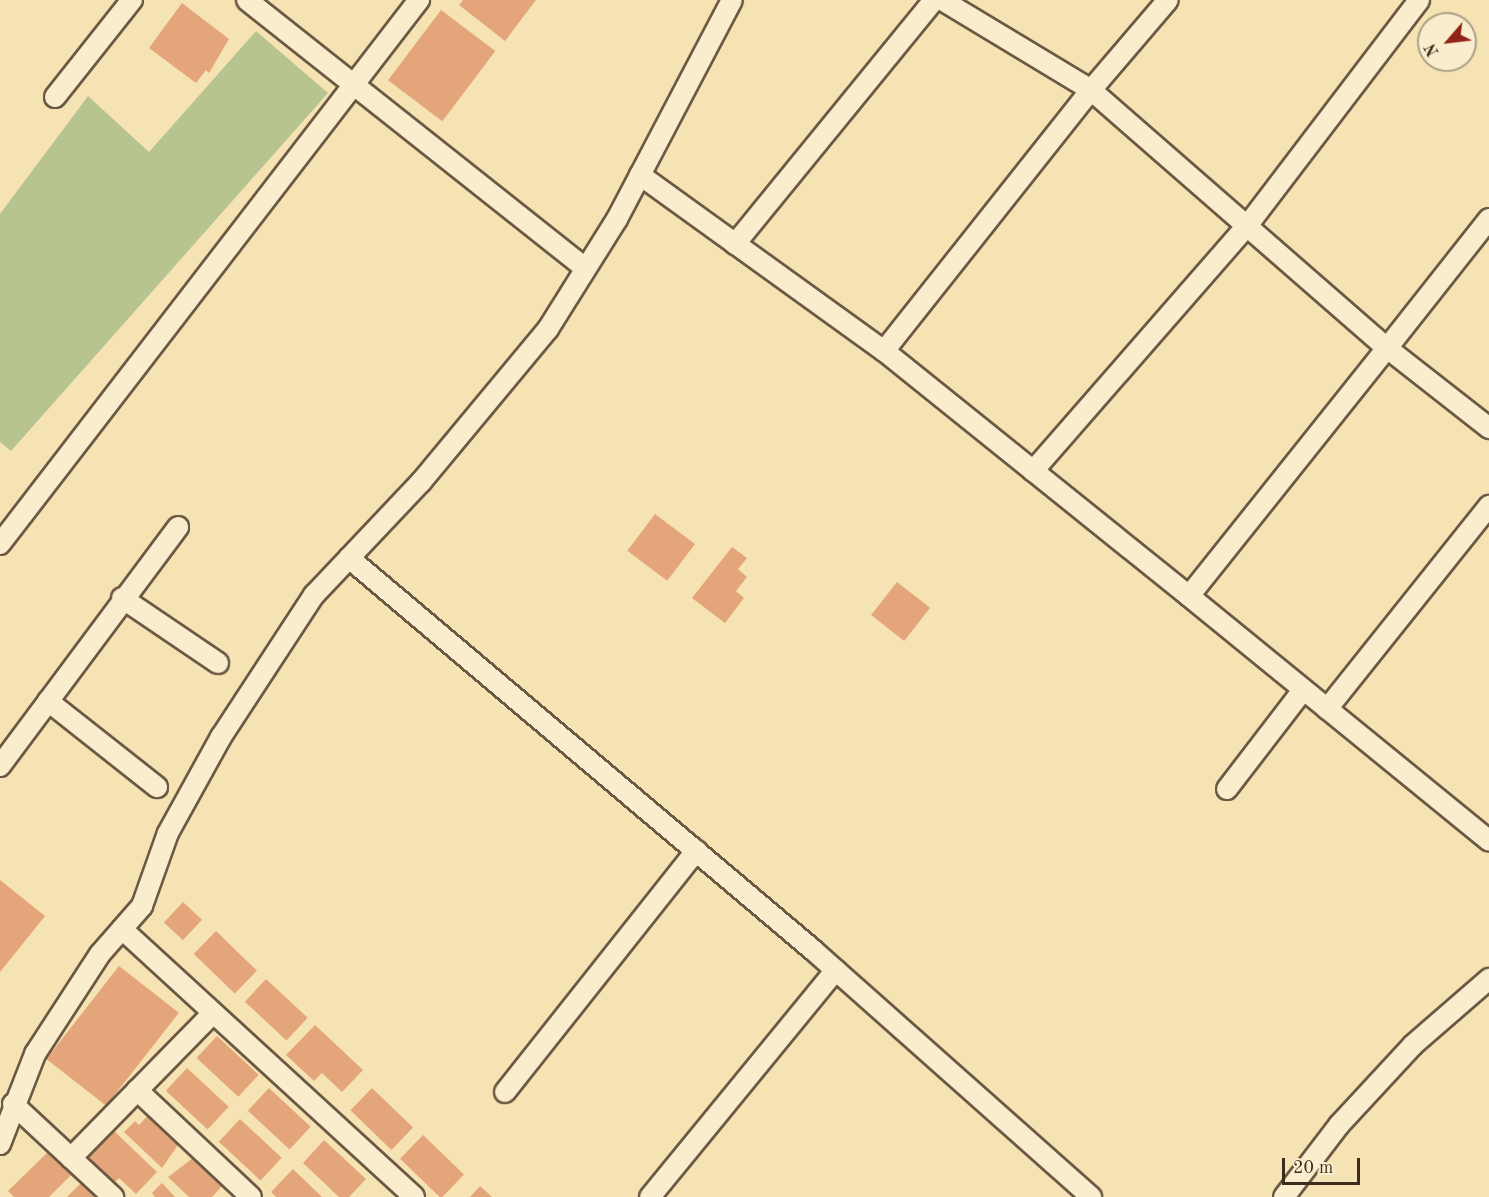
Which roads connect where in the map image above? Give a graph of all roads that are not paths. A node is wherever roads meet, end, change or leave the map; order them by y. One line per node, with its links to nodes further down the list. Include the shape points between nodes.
1 (132, 0): 11 (street)
2 (247, 0): 9 (street)
3 (419, 0): 9 (street)
4 (732, 0): 12 (street)
5 (934, 0): 15 (street)
6 (942, 0): 10 (street)
7 (1168, 0): 10 (street)
8 (1419, 0): 14 (street)
9 (356, 83): 16 (street); 23 (street)
10 (1091, 90): 14 (street); 18 (street)
11 (55, 97)
12 (640, 175): 15 (street); 16 (street)
13 (1489, 219): 17 (street)
14 (1247, 226): 17 (street); 20 (street)
15 (735, 244): 18 (street)
16 (584, 267): 24 (street, via 548,330 421,482)
17 (1387, 348): 19 (street); 25 (street)
18 (884, 351): 20 (street)
19 (1489, 428)
20 (1033, 471): 25 (street)
21 (1489, 507): 30 (street)
22 (178, 527): 26 (street)
23 (0, 544)
24 (349, 558): 35 (street); 36 (street, via 314,595 221,737 168,833 142,906)
25 (1189, 597): 28 (street)
26 (122, 598): 27 (street); 29 (street)
27 (218, 663)
28 (1303, 690): 30 (street); 33 (street)
29 (48, 701): 31 (street); 32 (street)
30 (1327, 709): 34 (street)
31 (0, 766)
32 (157, 787)
33 (1227, 789)
34 (1489, 841)
35 (696, 851): 37 (street); 41 (street)
36 (122, 929): 39 (street); 42 (street, via 100,954 35,1054)
37 (836, 970): 48 (street); 49 (street)
38 (1489, 979): 50 (street, via 1413,1045 1339,1125)
39 (213, 1013): 40 (street); 47 (street)
40 (137, 1090): 44 (street); 46 (street)
41 (505, 1092)
42 (13, 1104): 43 (street); 44 (street)
43 (0, 1144)
44 (71, 1158): 45 (street)
45 (113, 1197)
46 (250, 1197)
47 (414, 1197)
48 (650, 1197)
49 (1091, 1197)
50 (1284, 1197)

